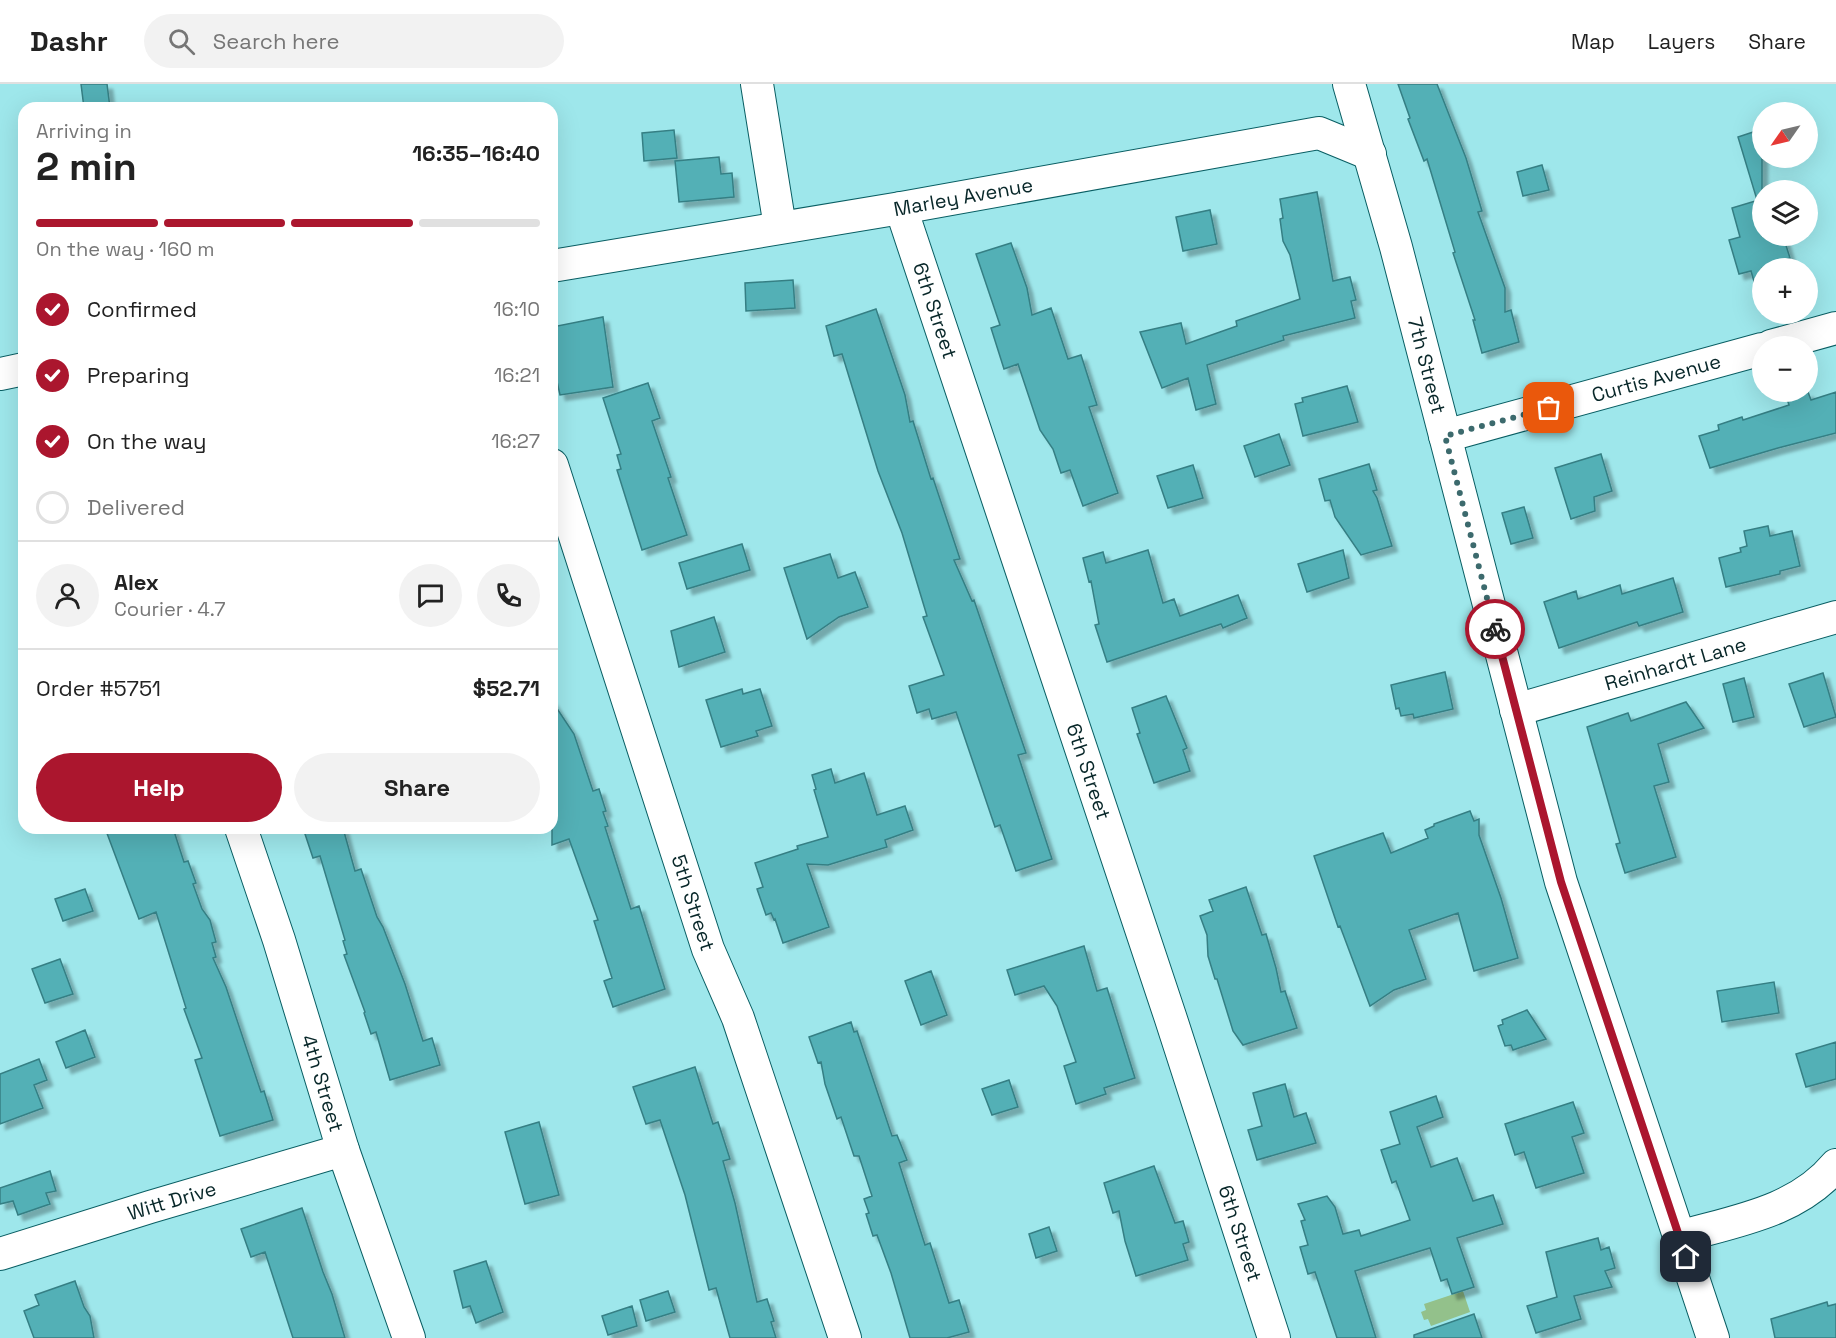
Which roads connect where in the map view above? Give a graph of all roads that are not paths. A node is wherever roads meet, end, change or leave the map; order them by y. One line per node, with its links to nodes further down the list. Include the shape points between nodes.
1 (757, 84): 5 (street)
2 (1348, 84): 3 (street, 7th Street)
3 (1370, 154): 4 (street, Marley Avenue, via 1319,133); 12 (street, 7th Street)
4 (901, 207): 5 (street, Marley Avenue); 23 (street, 6th Street)
5 (780, 227): 6 (street, Marley Avenue)
6 (558, 265)
7 (1836, 328): 8 (street)
8 (1807, 336)
9 (1752, 352): 12 (street, Curtis Avenue)
10 (18, 370): 11 (street)
11 (0, 374)
12 (1445, 436): 15 (street, 7th Street)
13 (558, 484): 22 (street, 5th Street, via 708,949 738,1018)
14 (1836, 617): 15 (street, Reinhardt Lane)
15 (1516, 710): 19 (street, 7th Street, via 1561,882)
16 (243, 834): 17 (street, 4th Street)
17 (343, 1150): 20 (street, Witt Drive); 21 (street, 4th Street)
18 (1836, 1165): 19 (street, via 1802,1196 1772,1211)
19 (1679, 1237): 24 (street, 7th Street)
20 (0, 1254)
21 (409, 1338)
22 (845, 1338)
23 (1274, 1338)
24 (1713, 1338)

